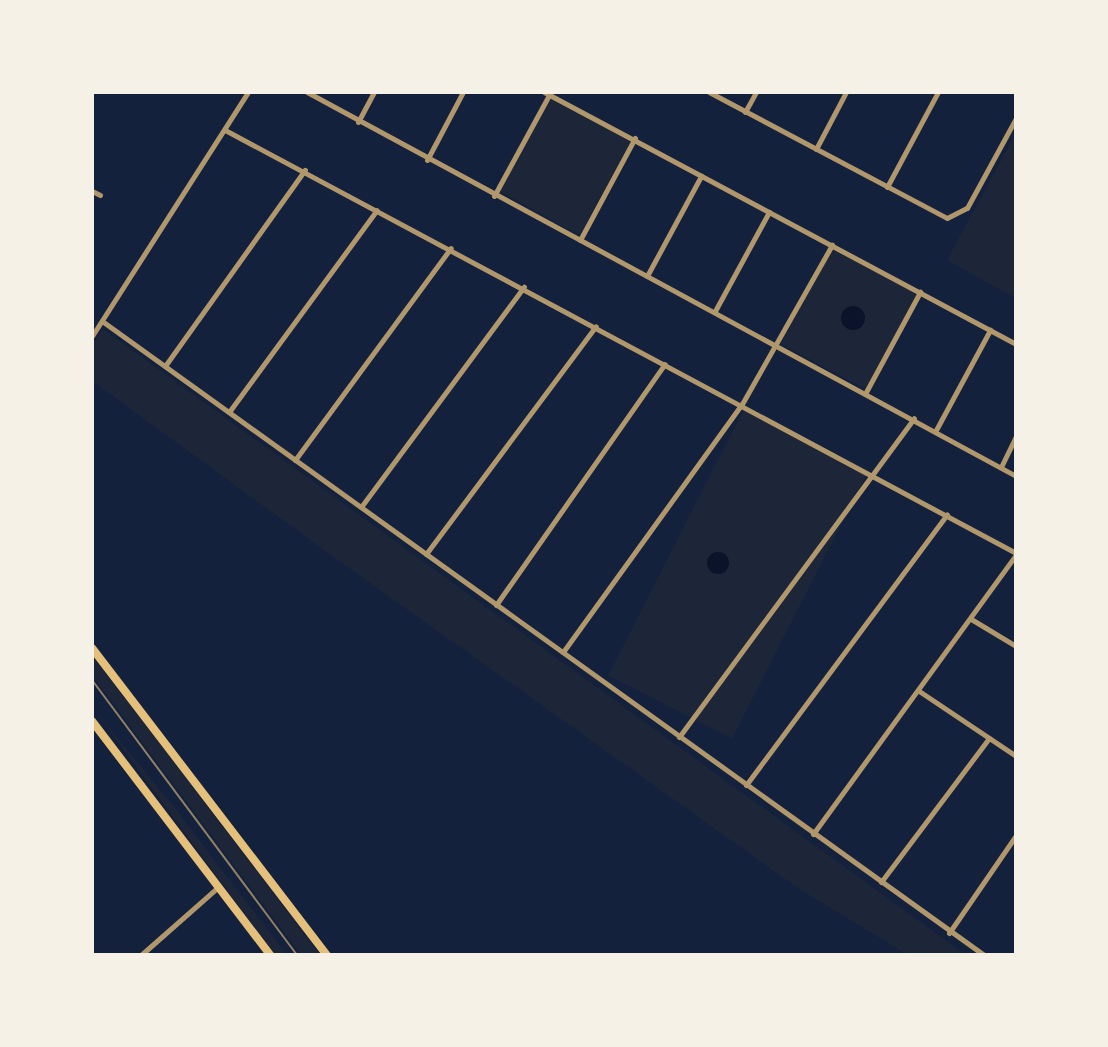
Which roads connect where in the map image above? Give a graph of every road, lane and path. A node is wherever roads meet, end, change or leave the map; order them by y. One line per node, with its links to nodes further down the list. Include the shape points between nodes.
1 (248, 92): 13 (street)
2 (307, 92): 12 (street)
3 (374, 92): 12 (street)
4 (463, 92): 16 (street)
5 (709, 92): 10 (street)
6 (756, 92): 10 (street)
7 (846, 92): 15 (street)
8 (938, 92): 19 (street)
9 (546, 93): 14 (street); 22 (street)
10 (745, 112): 15 (street)
11 (1016, 118): 19 (street, via 967,208 955,218 939,217)
12 (358, 122): 16 (street)
13 (225, 130): 17 (street); 32 (street)
14 (635, 138): 18 (street); 25 (street)
15 (816, 149): 19 (street)
16 (427, 160): 22 (street)
17 (305, 170): 23 (street); 39 (street)
18 (701, 176): 24 (street); 28 (street)
19 (887, 187)
20 (92, 191): 21 (street)
21 (100, 195)
22 (494, 196): 25 (street)
23 (378, 209): 27 (street); 42 (street)
24 (769, 212): 26 (street); 31 (street)
25 (580, 240): 28 (street)
26 (832, 245): 30 (street); 36 (street)
27 (451, 248): 29 (street); 46 (street)
28 (647, 276): 31 (street)
29 (524, 287): 33 (street); 50 (street)
30 (920, 292): 34 (street); 40 (street)
31 (715, 311): 36 (street)
32 (102, 321): 35 (street); 39 (street)
33 (596, 326): 38 (street); 52 (street)
34 (990, 330): 37 (street); 44 (street)
35 (92, 336)
36 (778, 344): 40 (street); 41 (street)
37 (1016, 344)
38 (665, 364): 41 (street); 54 (street)
39 (165, 366): 42 (street)
40 (866, 392): 43 (street)
41 (742, 404): 48 (street); 58 (street)
42 (229, 412): 46 (street)
43 (914, 418): 44 (street); 48 (street)
44 (936, 430): 47 (street)
45 (1016, 436): 47 (street)
46 (295, 460): 50 (street)
47 (1001, 467): 49 (street)
48 (873, 473): 51 (street); 61 (street)
49 (1016, 476)
50 (361, 507): 52 (street)
51 (947, 514): 53 (street); 64 (street)
52 (426, 554): 54 (street)
53 (1016, 554): 55 (street)
54 (496, 605): 58 (street)
55 (971, 619): 56 (street); 59 (street)
56 (1016, 646)
57 (92, 648): 72 (main road)
58 (563, 652): 61 (street)
59 (919, 691): 62 (street); 65 (street)
60 (92, 721): 68 (main road)
61 (679, 737): 64 (street)
62 (989, 738): 63 (street); 67 (street)
63 (1016, 756)
64 (746, 785): 65 (street)
65 (813, 834): 67 (street)
66 (1016, 835): 69 (street)
67 (881, 882): 69 (street)
68 (219, 886): 70 (street); 71 (main road)
69 (949, 933): 73 (street)
70 (141, 955)
71 (270, 955)
72 (327, 955)
73 (984, 955)

